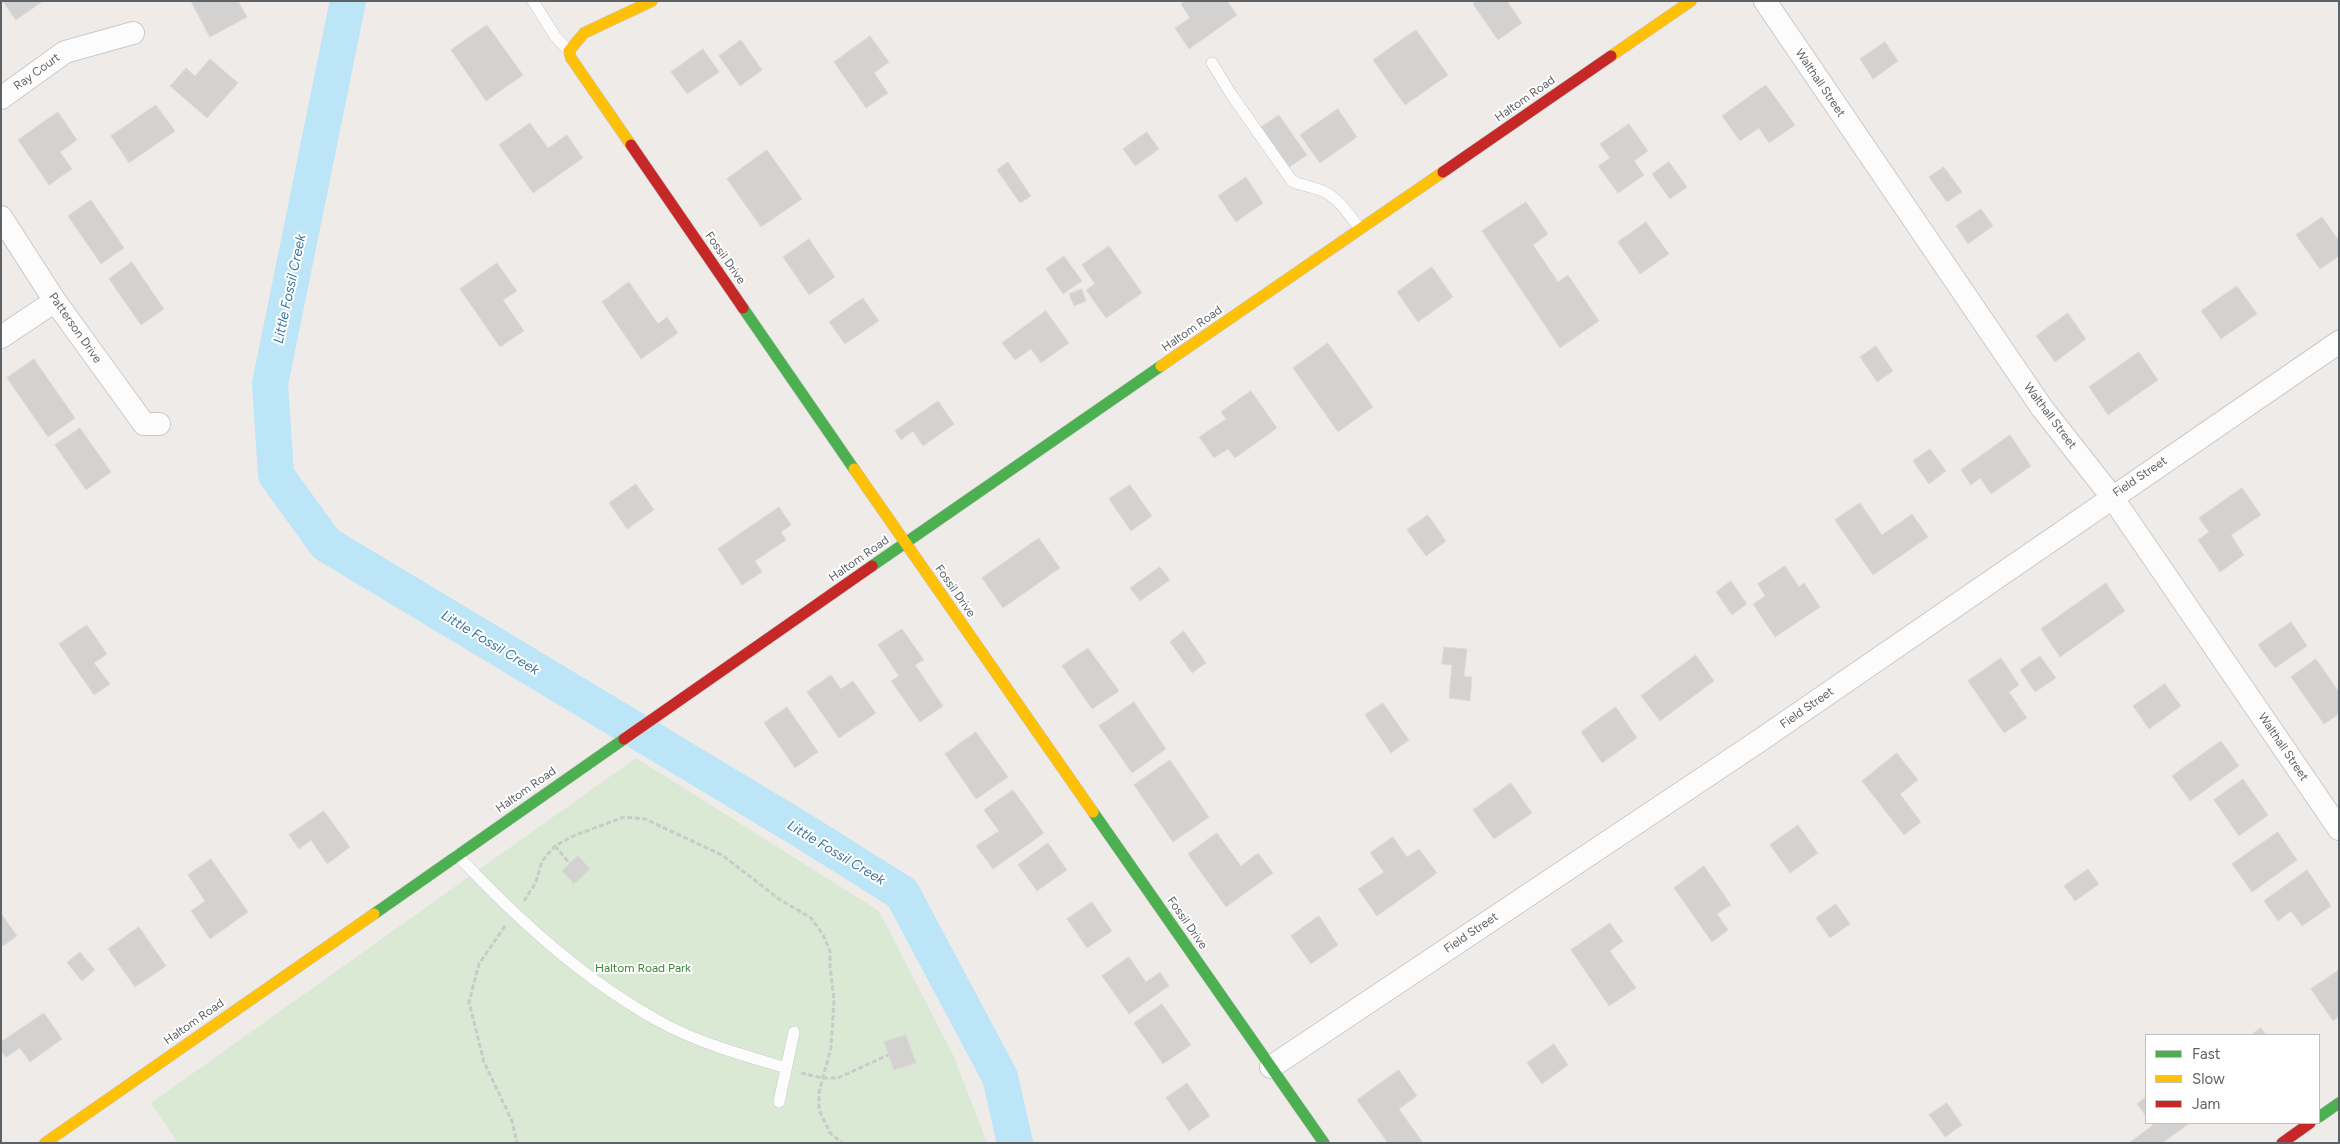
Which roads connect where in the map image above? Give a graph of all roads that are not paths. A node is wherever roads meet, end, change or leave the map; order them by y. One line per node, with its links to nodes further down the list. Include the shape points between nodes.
1 (533, 1): 6 (lane, via 555,36)
2 (652, 1): 6 (main road, via 584,33)
3 (1691, 1): 10 (main road, Haltom Road)
4 (1765, 1): 15 (street, Walthall Street, via 2042,408)
5 (133, 32): 8 (street, Ray Court, via 65,52)
6 (569, 51): 16 (main road, Fossil Drive)
7 (1212, 63): 10 (lane, via 1292,180 1323,191 1337,200)
8 (1, 98)
9 (1, 217): 11 (street, Patterson Drive)
10 (1360, 229): 16 (main road, Haltom Road)
11 (55, 301): 12 (street); 14 (street, Patterson Drive, via 144,424)
12 (1, 337)
13 (2339, 342): 15 (street, Field Street)
14 (159, 424)
15 (2112, 497): 17 (street, Walthall Street); 20 (street, Field Street, via 1758,741)
16 (905, 543): 18 (main road, Haltom Road); 20 (main road, Fossil Drive)
17 (2339, 829)
18 (457, 855): 21 (lane, via 514,914 601,984 669,1026 728,1050); 26 (main road, Haltom Road)
19 (794, 1032): 21 (lane)
20 (1271, 1067): 27 (main road, Fossil Drive)
21 (786, 1068): 22 (lane)
22 (779, 1102)
23 (2339, 1103): 24 (main road)
24 (2320, 1116)
25 (2309, 1124): 28 (main road)
26 (45, 1143)
27 (1324, 1143)
28 (2282, 1143)

